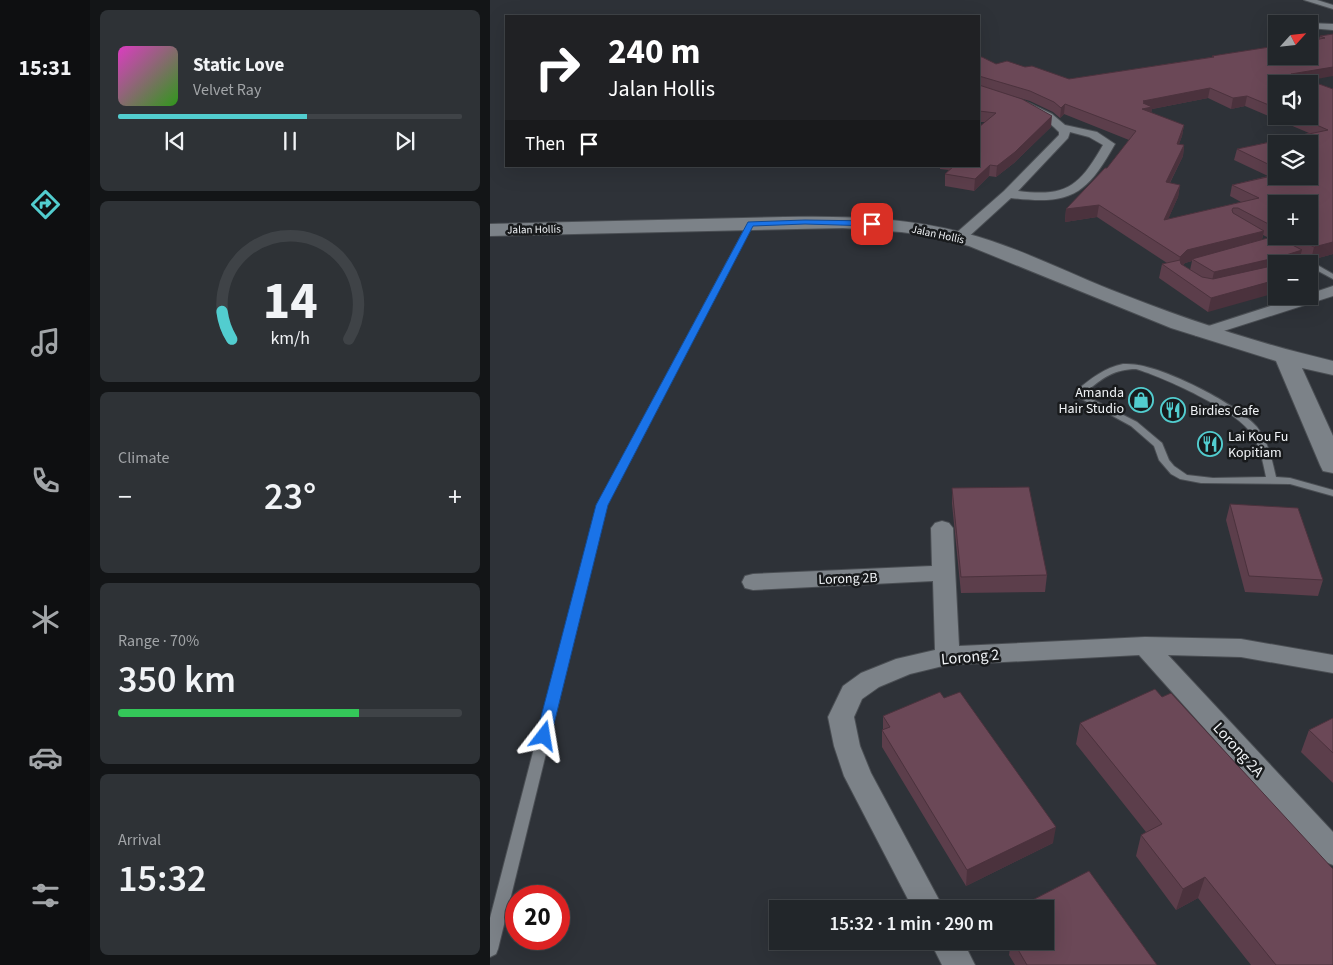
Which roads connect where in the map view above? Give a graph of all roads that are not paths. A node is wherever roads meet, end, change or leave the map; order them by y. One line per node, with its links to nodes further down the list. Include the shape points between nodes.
1 (1308, 0): 2 (street)
2 (1333, 7)
3 (1318, 26): 4 (street)
4 (1333, 27)
5 (980, 90): 7 (street)
6 (980, 100): 7 (street)
7 (1022, 105): 8 (street, via 1058,122)
8 (1062, 128): 9 (street, via 1064,136); 9 (street, via 1095,135 1110,144 1073,190 1042,196)
9 (1008, 194): 12 (street)
10 (750, 224): 11 (main road, Jalan Hollis); 12 (main road, Jalan Hollis, via 872,224 917,228); 32 (lane, via 602,505)
11 (490, 230)
12 (960, 237): 18 (main road, Jalan Hollis)
13 (1282, 248): 14 (lane)
14 (1294, 255)
15 (1318, 269): 16 (lane)
16 (1333, 276)
17 (1333, 291): 18 (street)
18 (1202, 333): 19 (main road, Jalan Hollis)
19 (1286, 358): 20 (main road, Jalan Hollis); 21 (main road)
20 (1333, 368)
21 (1333, 465)
22 (1272, 480): 22 (lane, via 1185,478 1169,468 1161,456 1159,445 1134,424 1082,397 1081,391 1104,372 1121,367 1137,366 1154,372 1203,395 1241,418 1253,429 1263,447); 23 (lane, via 1290,480)
23 (1333, 493)
24 (942, 528): 25 (street)
25 (944, 574): 26 (street, Lorong 2B); 28 (street)
26 (753, 582)
27 (1145, 646): 28 (street, Lorong 2); 29 (street, Lorong 2, via 1241,648); 30 (street, Lorong 2A)
28 (947, 656): 31 (street, Lorong 2, via 904,666 870,680 852,693 841,717 858,776)
29 (1333, 664)
30 (1333, 852)
31 (924, 900)
32 (490, 949)
33 (951, 950): 34 (street)
34 (959, 965)

